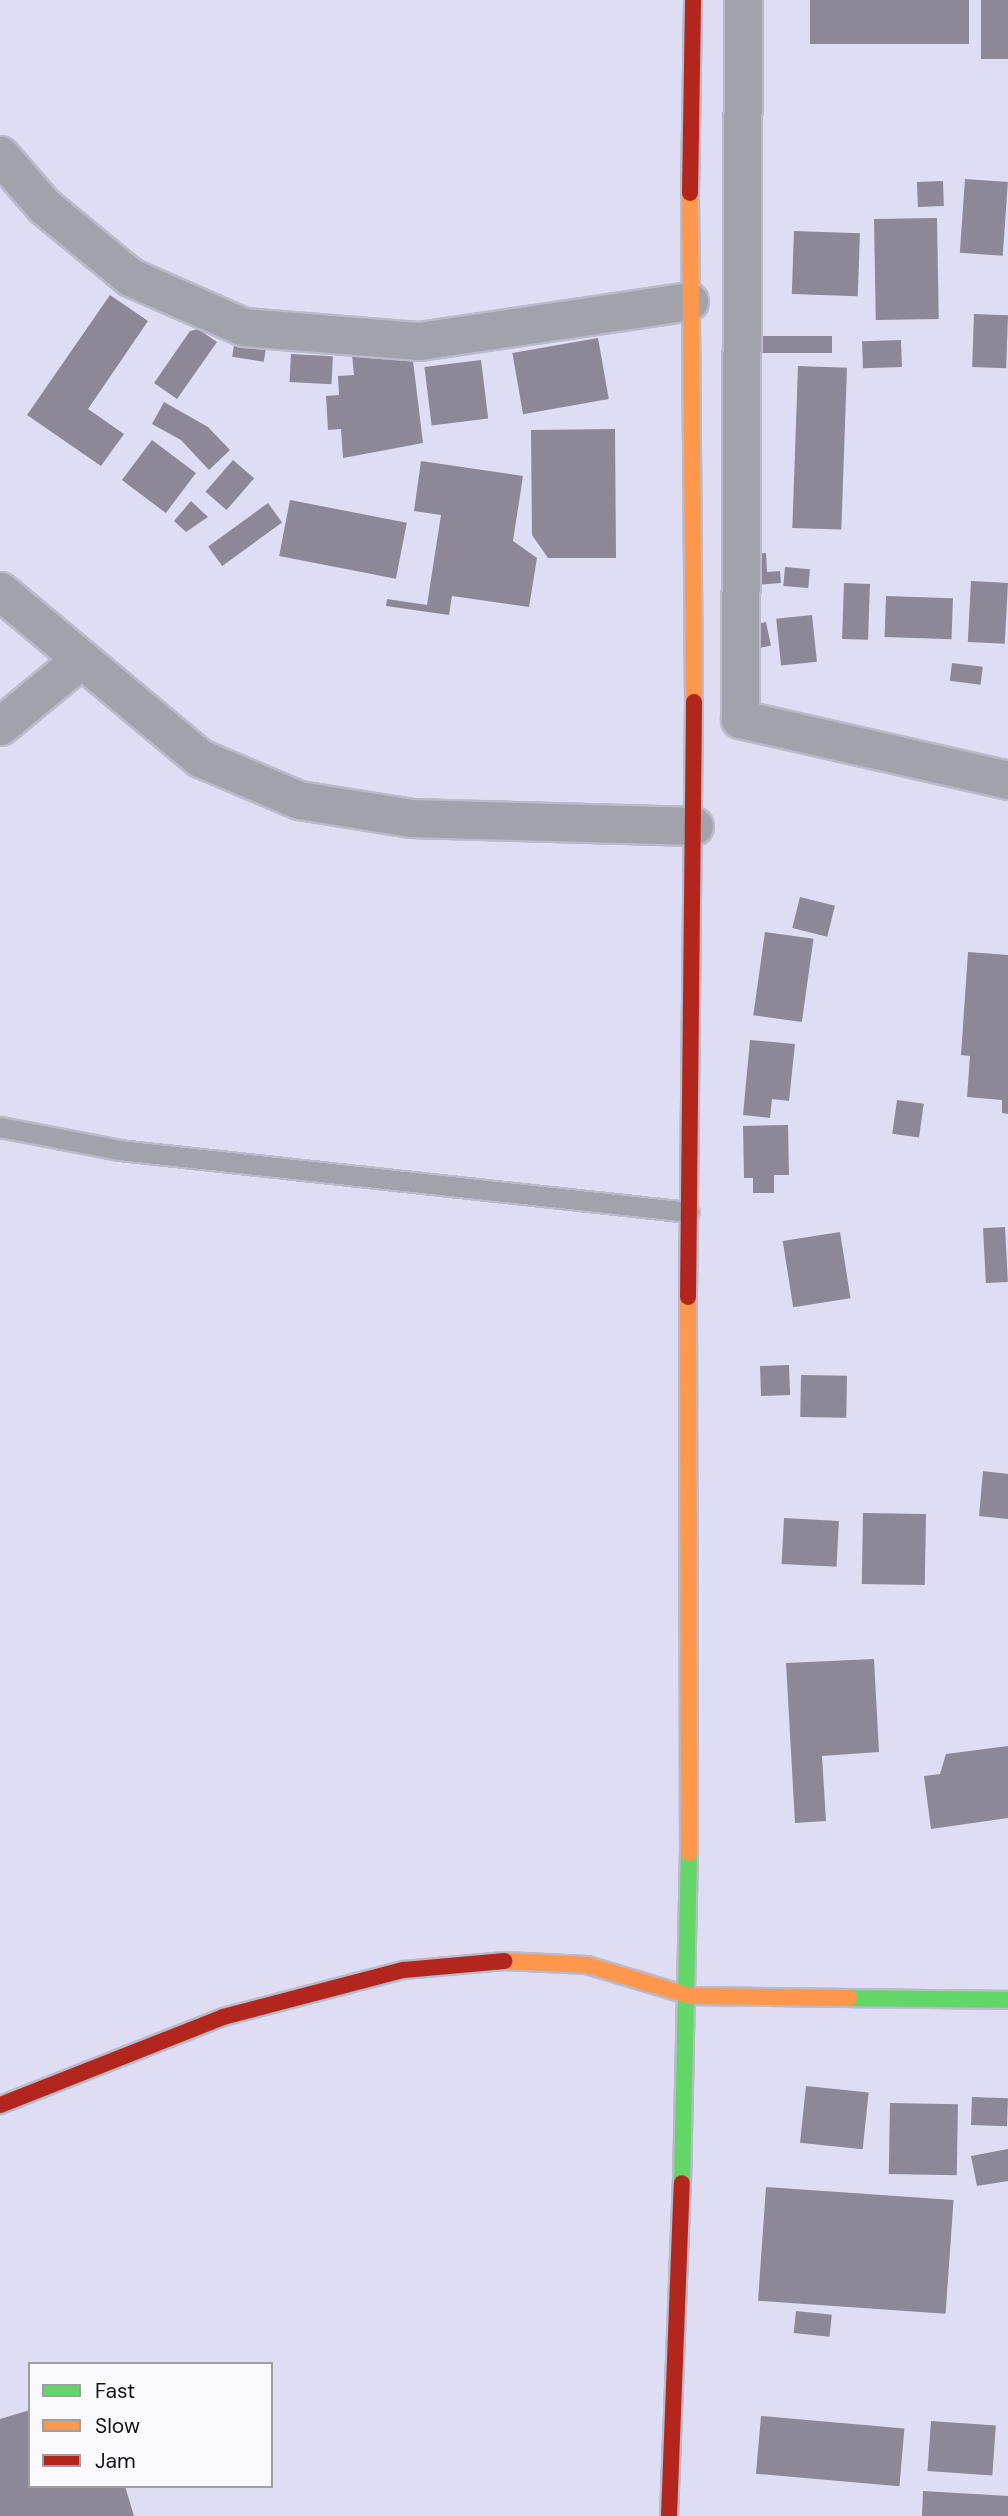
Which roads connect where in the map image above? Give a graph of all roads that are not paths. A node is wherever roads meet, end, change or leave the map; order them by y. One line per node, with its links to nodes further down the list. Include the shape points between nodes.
1 (693, 0): 4 (main road)
2 (743, 0): 8 (street, via 740,719)
3 (0, 155): 4 (street, via 44,206 130,277 244,327 419,341)
4 (689, 302): 9 (main road)
5 (0, 591): 6 (street)
6 (80, 660): 7 (street); 9 (street, via 200,758 299,800 411,818)
7 (0, 726)
8 (1008, 780)
9 (694, 826): 11 (main road)
10 (0, 1127): 11 (lane, via 119,1150)
11 (689, 1212): 12 (main road)
12 (690, 1996): 13 (main road); 14 (main road, via 587,1965 491,1960 404,1970 223,2017); 15 (main road)
13 (1008, 2000)
14 (0, 2105)
15 (669, 2516)

